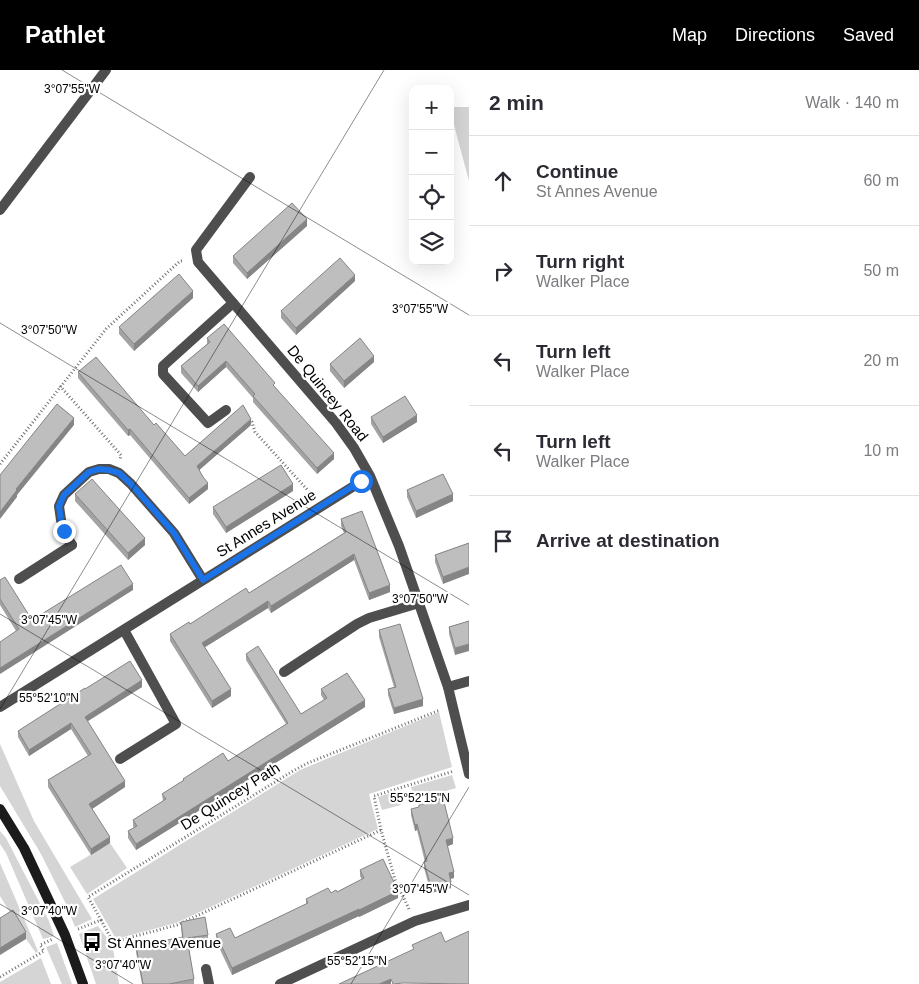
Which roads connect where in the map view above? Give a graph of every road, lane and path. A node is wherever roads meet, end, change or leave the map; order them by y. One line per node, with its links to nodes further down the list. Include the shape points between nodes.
1 (106, 70): 3 (street)
2 (250, 177): 4 (street, via 196,250)
3 (0, 210)
4 (198, 262): 5 (street, De Quincey Road); 6 (path, via 180,261 106,329)
5 (233, 303): 7 (street, via 163,366 163,374 208,423); 10 (street, De Quincey Road, via 336,423)
6 (60, 386): 8 (path); 9 (path, via 120,455)
7 (226, 410): 11 (path, via 240,410 252,422 255,432)
8 (0, 464)
9 (119, 473): 12 (street, via 99,469 89,472 64,495 59,506 61,520 72,545); 13 (street, via 174,533)
10 (370, 476): 11 (street, St Annes Avenue); 14 (street, De Quincey Road)
11 (322, 506): 13 (street, St Annes Avenue)
12 (18, 579)
13 (203, 580): 15 (street, St Annes Avenue)
14 (419, 603): 16 (street, via 357,624); 18 (street, De Quincey Road)
15 (124, 630): 20 (street, St Annes Avenue); 21 (street, via 176,724)
16 (284, 672)
17 (469, 682): 18 (street)
18 (448, 687): 19 (street, De Quincey Road)
19 (452, 705): 22 (street, De Quincey Road); 26 (path, De Quincey Path, via 293,770 88,897)
20 (0, 707)
21 (120, 759)
22 (468, 770): 24 (path, via 374,796)
23 (0, 809): 28 (street, via 24,848)
24 (382, 830): 26 (path, via 177,925 113,942); 27 (path, via 395,880)
25 (469, 905): 27 (street)
26 (100, 920): 28 (path)
27 (415, 921): 31 (street)
28 (65, 935): 30 (path, via 40,944 44,951); 32 (street)
29 (206, 969): 33 (street)
30 (0, 977)
31 (283, 983)
32 (83, 984)
33 (209, 984)

